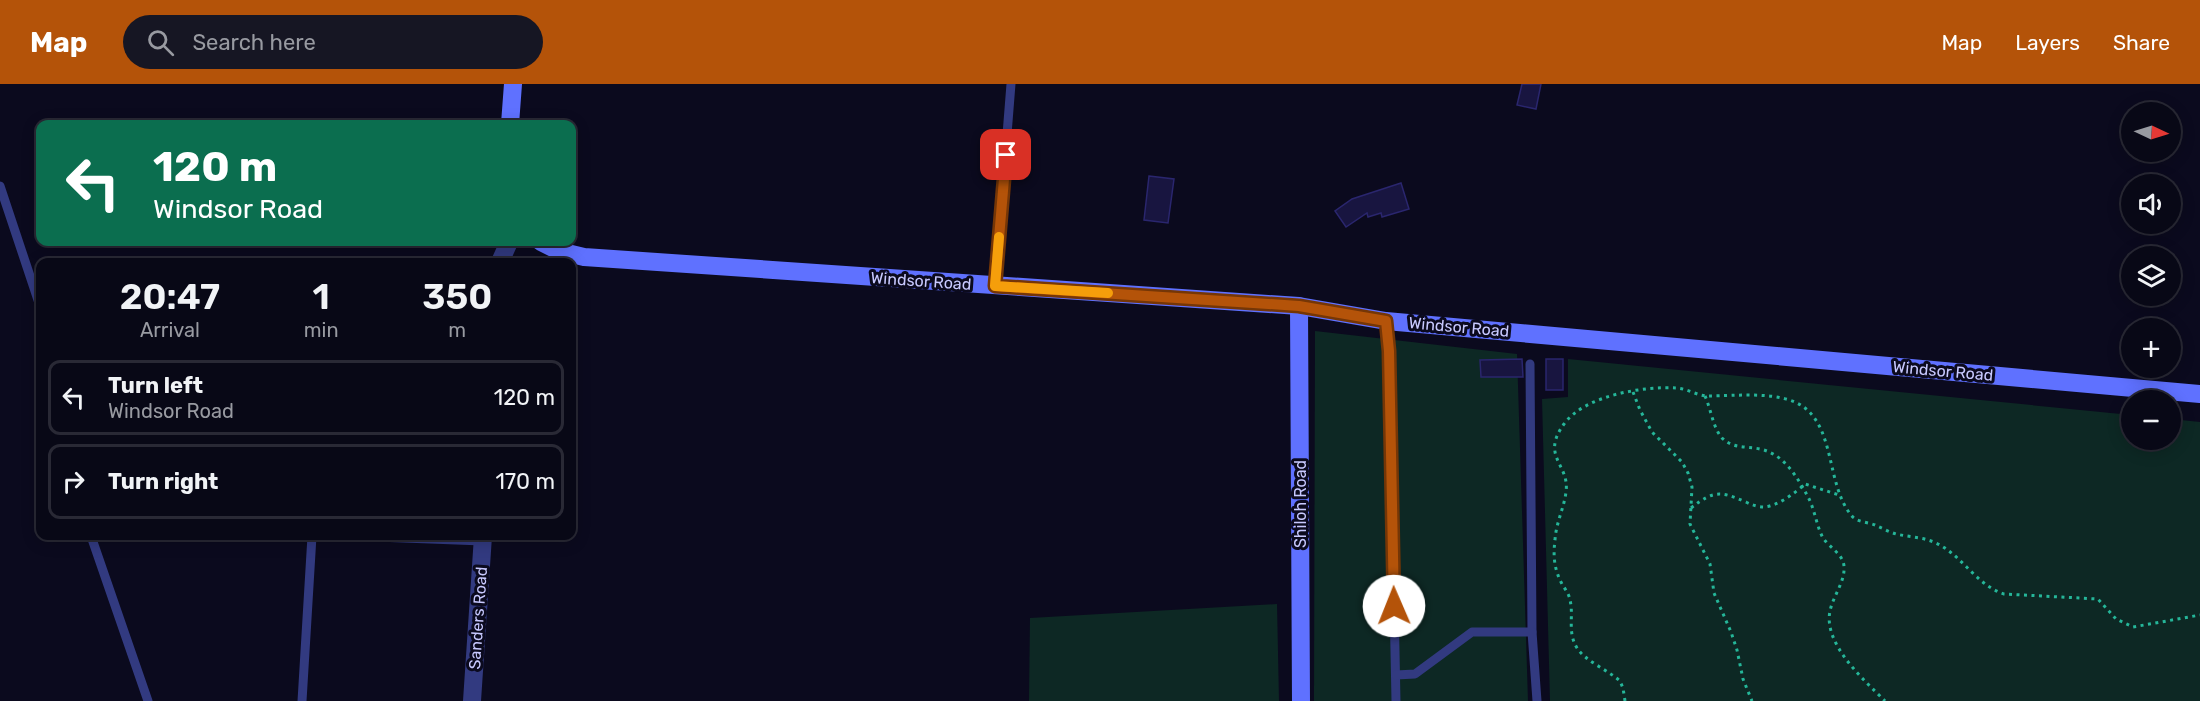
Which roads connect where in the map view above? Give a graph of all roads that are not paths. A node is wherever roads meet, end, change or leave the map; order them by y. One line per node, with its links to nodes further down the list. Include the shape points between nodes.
1 (513, 84): 3 (main road)
2 (1011, 84): 6 (lane)
3 (510, 120)
4 (0, 186): 7 (lane)
5 (549, 246): 6 (main road, Windsor Road, via 584,257)
6 (995, 286): 8 (main road, Windsor Road)
7 (36, 294)
8 (1299, 306): 9 (main road, Windsor Road); 20 (main road, Shiloh Road)
9 (1386, 321): 11 (main road, Windsor Road); 16 (lane)
10 (1530, 364): 15 (lane)
11 (2200, 394)
12 (92, 540): 17 (lane)
13 (312, 540): 18 (lane)
14 (483, 540): 19 (street, Sanders Road)
15 (1532, 632): 16 (lane, via 1472,632 1415,674); 22 (lane)
16 (1396, 675): 21 (lane)
17 (148, 701)
18 (302, 701)
19 (472, 701)
20 (1301, 701)
21 (1396, 701)
22 (1537, 701)

